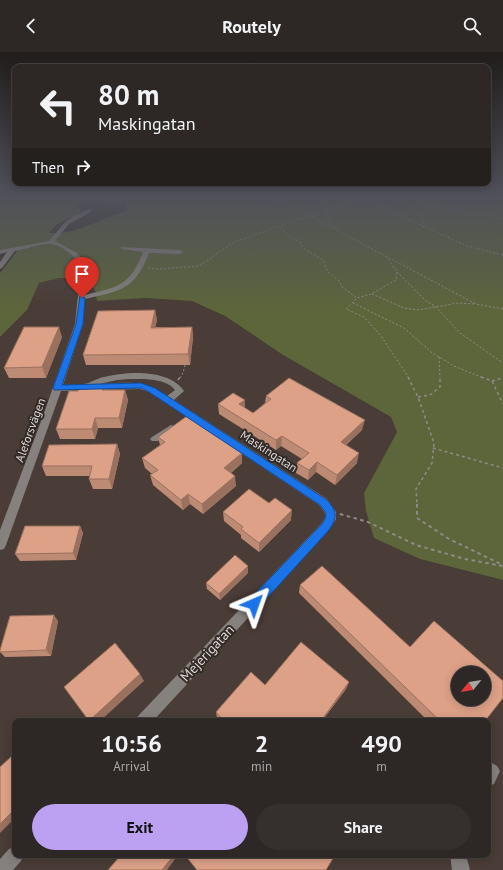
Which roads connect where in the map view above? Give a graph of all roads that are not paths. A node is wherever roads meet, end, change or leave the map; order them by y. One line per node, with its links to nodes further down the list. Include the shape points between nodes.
1 (56, 234): 2 (street)
2 (51, 242): 4 (street); 9 (street, Aleforsvägen, via 81,260 84,266)
3 (123, 248): 5 (street)
4 (13, 249): 6 (street); 8 (street)
5 (147, 251): 7 (street); 9 (street, via 130,281)
6 (0, 252)
7 (180, 252)
8 (0, 267)
9 (82, 298): 11 (street, Aleforsvägen, via 79,324)
10 (88, 387): 11 (street, Maskingatan); 12 (street, Maskingatan, via 141,386); 12 (street, via 99,380 112,377 150,378 173,383 180,391)
11 (57, 388): 16 (street, Aleforsvägen)
12 (168, 400): 13 (street, Maskingatan)
13 (184, 419): 14 (street); 15 (street, Maskingatan, via 323,502)
14 (155, 439)
15 (331, 512): 17 (street, Mejerigatan, via 330,520 325,527)
16 (0, 545)
17 (145, 718)
18 (12, 858): 20 (street)
19 (459, 858): 21 (street)
20 (1, 870)
21 (461, 870)

